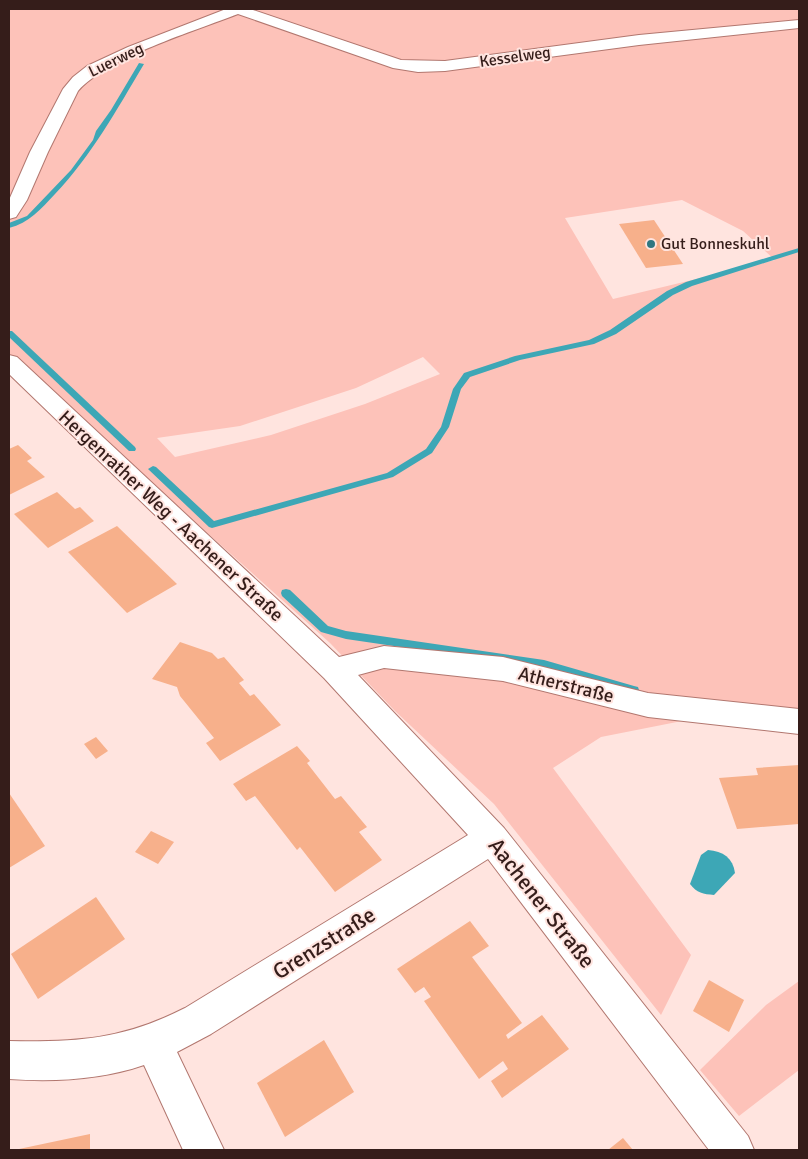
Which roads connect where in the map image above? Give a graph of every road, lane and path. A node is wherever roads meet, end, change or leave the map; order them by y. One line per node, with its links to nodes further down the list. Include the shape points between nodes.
1 (238, 9): 2 (street, Kesselweg, via 399,65 418,67); 3 (street, Luerweg, via 132,50 93,69 79,80 71,89)
2 (799, 24)
3 (9, 213)
4 (9, 362): 5 (street, Hergenrather Weg - Aachener Straße)
5 (334, 670): 6 (street, Atherstraße, via 384,657 503,669 648,705); 7 (street, Aachener Straße)
6 (799, 721)
7 (492, 838): 8 (street, Grenzstraße, via 198,1021); 11 (street, Aachener Straße)
8 (153, 1043): 9 (street, Grenzstraße, via 101,1056 45,1063); 10 (street)
9 (9, 1060)
10 (204, 1150)
11 (734, 1150)

